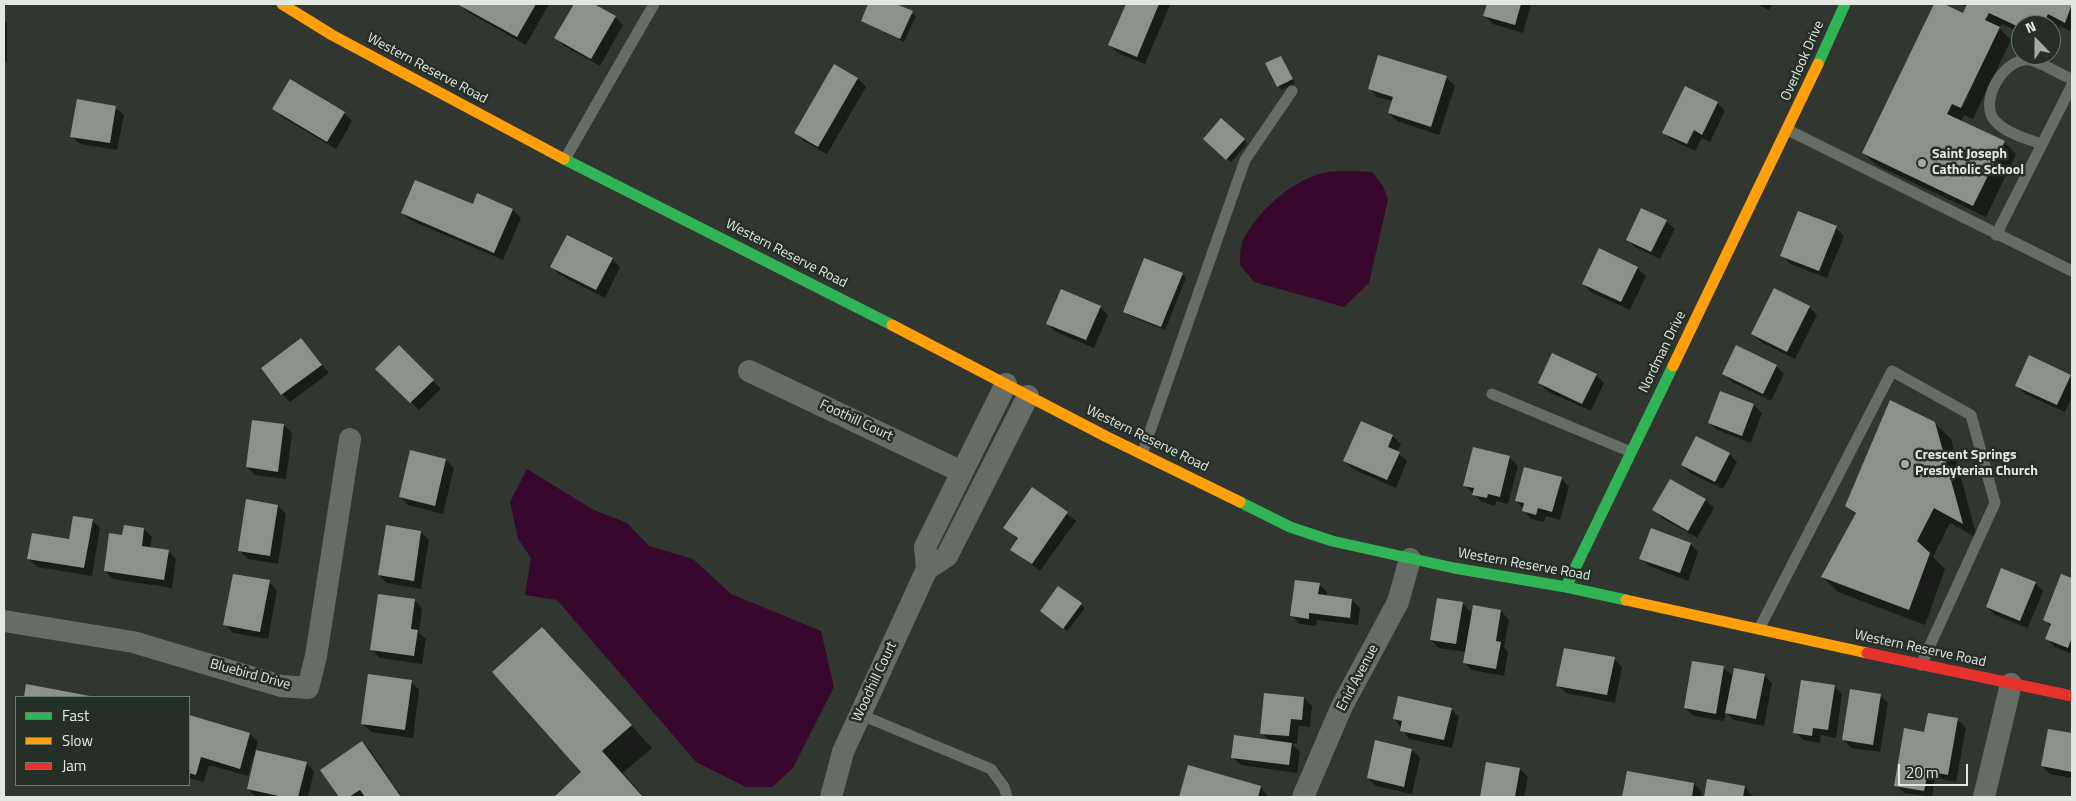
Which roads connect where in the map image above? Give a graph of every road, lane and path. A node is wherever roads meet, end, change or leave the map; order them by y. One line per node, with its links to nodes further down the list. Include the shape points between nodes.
1 (282, 4): 11 (street, Western Reserve Road, via 332,36)
2 (654, 4): 11 (lane)
3 (1845, 4): 9 (street, Overlook Drive)
4 (2072, 80): 10 (lane, via 2029,60 2010,66 1994,82 1990,109 1995,122)
5 (2072, 85): 7 (lane)
6 (1292, 91): 20 (lane, via 1245,160)
7 (2061, 106): 8 (lane); 10 (lane)
8 (2072, 112)
9 (1788, 130): 12 (lane); 19 (street, Nordman Drive)
10 (2042, 144): 12 (lane)
11 (565, 159): 15 (street, Western Reserve Road)
12 (1996, 235): 13 (lane)
13 (2072, 271)
14 (749, 371): 21 (street, Foothill Court)
15 (1006, 384): 17 (street, Western Reserve Road); 21 (street, Woodhill Court)
16 (1492, 394): 19 (lane)
17 (1028, 396): 20 (street, Western Reserve Road); 23 (street, via 947,556)
18 (350, 439): 25 (street, Bluebird Drive, via 316,656 308,688 281,686 133,642)
19 (1631, 452): 24 (street, Nordman Drive)
20 (1142, 454): 22 (street, Western Reserve Road, via 1290,527 1332,541)
21 (962, 472): 23 (street, Woodhill Court, via 925,547)
22 (1410, 559): 24 (street, Western Reserve Road); 31 (street, Enid Avenue, via 1398,602 1342,706)
23 (927, 569): 30 (street, Woodhill Court)
24 (1566, 587): 26 (street, Western Reserve Road)
25 (4, 621)
26 (1759, 629): 27 (street, Western Reserve Road); 27 (lane, via 1892,371 1971,415 1995,503)
27 (1921, 666): 28 (street, Western Reserve Road)
28 (2011, 684): 29 (street, Western Reserve Road); 34 (street)
29 (2072, 696)
30 (859, 714): 32 (street, Woodhill Court, via 843,752); 33 (lane, via 991,769)
31 (1310, 795)
32 (831, 797)
33 (1007, 797)
34 (1984, 797)

